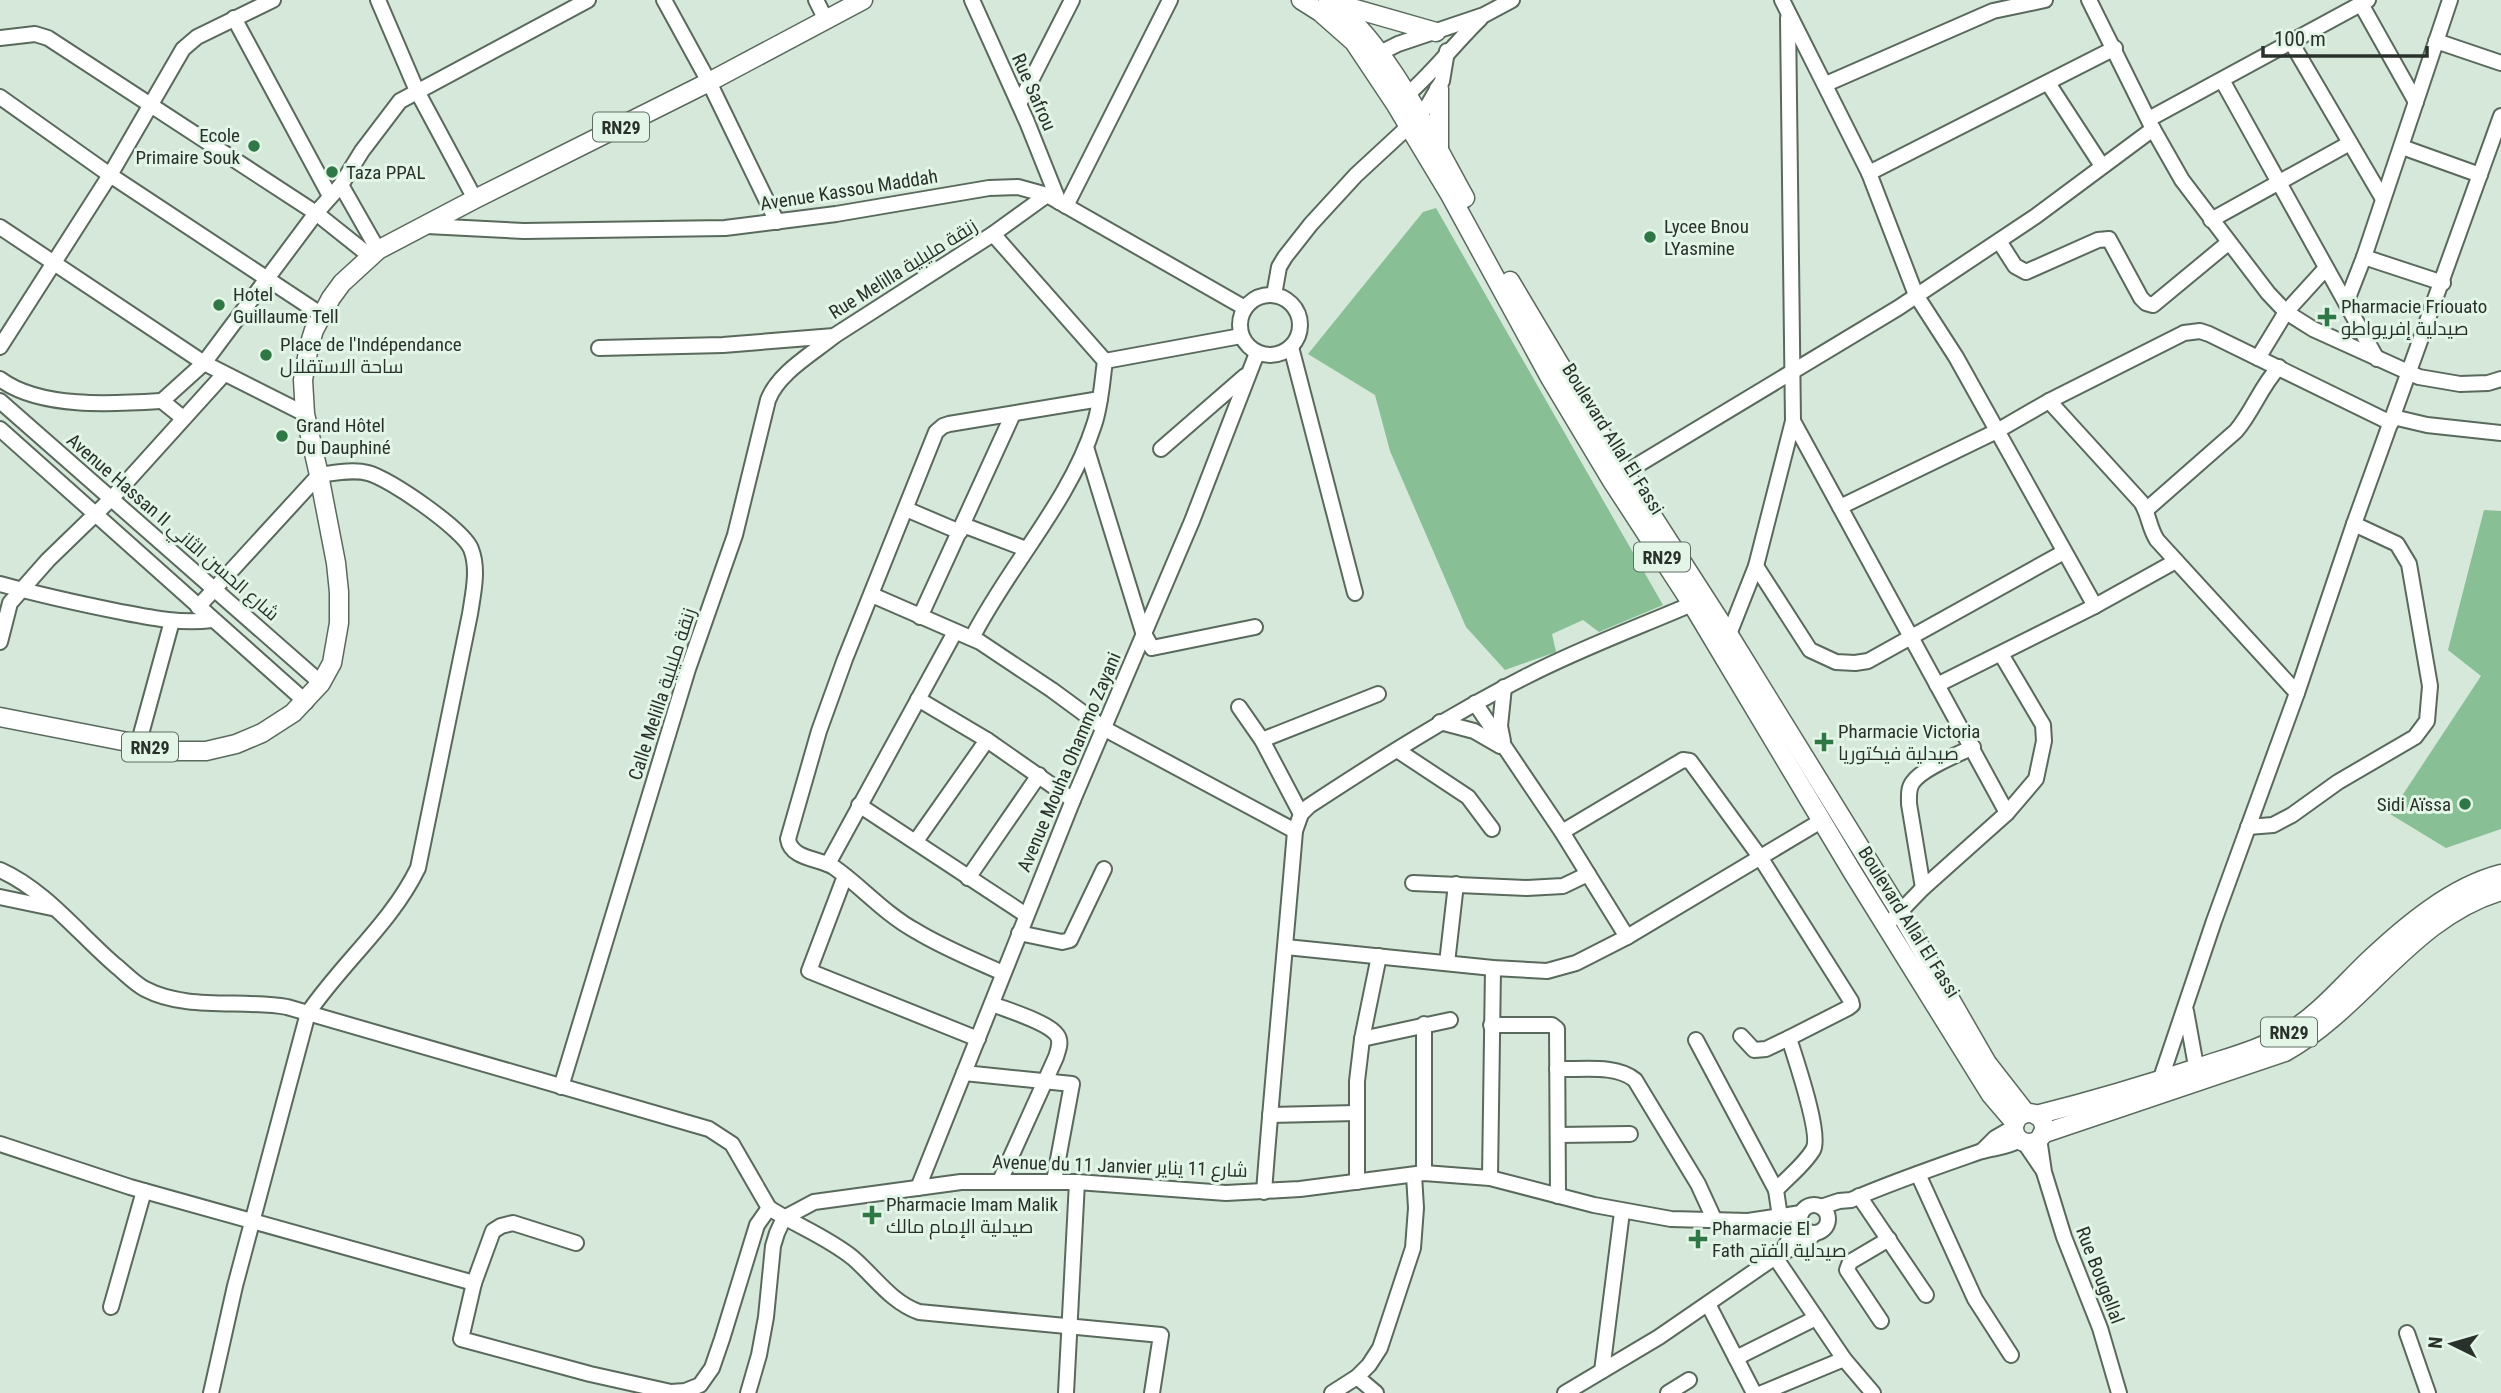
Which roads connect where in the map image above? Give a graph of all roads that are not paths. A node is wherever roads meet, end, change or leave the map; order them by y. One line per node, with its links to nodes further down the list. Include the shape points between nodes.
1 (273, 0): 19 (street)
2 (378, 0): 34 (street)
3 (588, 0): 34 (street)
4 (664, 0): 30 (street)
5 (816, 0): 20 (street)
6 (863, 0): 20 (main road, RN29)
7 (972, 0): 39 (street, Rue Safrou)
8 (1072, 0): 39 (street)
9 (1170, 0): 55 (street)
10 (1301, 0): 27 (main road, Boulevard Allal El Fassi / RN29)
11 (1512, 0): 18 (street)
12 (2045, 0): 32 (street, via 1993,11)
13 (2089, 0): 25 (street)
14 (2450, 0): 23 (street)
15 (1330, 1): 21 (main road); 27 (main road, Boulevard Allal El Fassi / RN29, via 1355,23)
16 (2365, 2): 24 (street); 37 (street)
17 (1785, 6): 32 (street); 90 (street)
18 (1484, 15): 21 (street); 26 (street)
19 (234, 18): 38 (street, via 197,37 183,50); 52 (street)
20 (826, 20): 30 (main road, RN29)
21 (1436, 32): 27 (street)
22 (0, 38): 38 (street, via 35,34 48,38)
23 (2436, 41): 28 (street); 37 (street)
24 (2291, 42): 29 (street); 43 (street)
25 (2115, 48): 31 (street); 42 (street)
26 (1447, 51): 33 (street); 36 (street)
27 (1372, 57): 36 (main road, Boulevard Allal El Fassi / RN29)
28 (2501, 63)
29 (2221, 80): 42 (street); 50 (street)
30 (709, 82): 53 (main road, RN29); 58 (street)
31 (2048, 83): 46 (street); 47 (street)
32 (1826, 84): 47 (street)
33 (1439, 89): 41 (street); 45 (main road)
34 (417, 91): 51 (street, via 387,116); 53 (street)
35 (0, 97): 48 (street)
36 (1401, 100): 41 (main road, Boulevard Allal El Fassi / RN29)
37 (2416, 102): 44 (street)
38 (150, 103): 48 (street); 56 (street)
39 (1019, 104): 55 (street, Rue Safrou)
40 (2501, 116): 49 (street)
41 (1414, 120): 45 (main road, Boulevard Allal El Fassi / RN29); 70 (street, via 1356,174 1304,232 1279,267); 108 (main road, Boulevard Allal El Fassi / RN29, via 1549,376)
42 (2151, 124): 46 (street); 57 (street)
43 (2350, 143): 50 (street); 54 (street)
44 (2402, 147): 49 (street); 54 (street)
45 (1439, 152): 108 (main road, Boulevard Allal El Fassi / RN29)
46 (2102, 166): 62 (street)
47 (1869, 173): 71 (street)
48 (110, 175): 66 (street); 68 (street)
49 (2480, 175): 69 (street)
50 (2277, 182): 57 (street); 67 (street)
51 (341, 185): 52 (street); 64 (street)
52 (330, 196): 56 (street)
53 (475, 199): 59 (main road, RN29)
54 (2383, 199): 65 (street)
55 (1057, 201): 58 (street, Avenue Kassou Maddah, via 1018,187 989,188); 61 (street, Rue Melilla زنقة مليلية); 73 (street, Avenue Kassou Maddah)
56 (316, 214): 64 (street); 68 (street)
57 (2211, 220): 63 (street)
58 (776, 222): 59 (street, Avenue Kassou Maddah, via 585,232)
59 (427, 226): 64 (main road, RN29)
60 (0, 227): 66 (street)
61 (993, 234): 77 (street, Rue Melilla زنقة مليلية); 84 (street)
62 (1999, 241): 63 (street, via 2015,266 2026,272 2109,239 2143,301 2153,305); 71 (street)
63 (2228, 243): 74 (street)
64 (374, 253): 75 (main road, RN29, via 342,283)
65 (2364, 257): 69 (street); 72 (street)
66 (54, 262): 78 (street); 85 (street)
67 (2326, 268): 72 (street); 74 (street)
68 (267, 281): 75 (street); 85 (street)
69 (2443, 283): 88 (street)
70 (1274, 295): 73 (street, via 1258,297); 79 (street, via 1297,312 1299,331)
71 (1916, 295): 90 (street); 103 (street)
72 (2346, 303): 83 (street)
73 (1245, 308): 76 (street)
74 (2286, 312): 82 (street); 83 (street, via 2313,330)
75 (322, 315): 97 (main road, RN29, via 305,363)
76 (1241, 335): 81 (street); 84 (street)
77 (834, 336): 80 (street, Rue Melilla زنقة مليلية); 209 (street, Calle Melilla زنقة مليلية, via 770,394 735,534 688,668)
78 (0, 347)
79 (1291, 347): 81 (street, via 1275,355); 123 (street)
80 (599, 348)
81 (1257, 352): 87 (street, Avenue Mouha Ohammo Zayani)
82 (2258, 358): 86 (street); 96 (street, via 2209,334 2192,331)
83 (2377, 359): 88 (street)
84 (1105, 361): 93 (street)
85 (204, 363): 89 (street); 95 (street)
86 (2279, 368): 100 (street); 112 (street, via 2236,431)
87 (1249, 372): 106 (street); 133 (street, Avenue Mouha Ohammo Zayani)
88 (2409, 373): 92 (street, via 2460,384); 100 (street)
89 (225, 374): 97 (street); 99 (street)
90 (1792, 374): 101 (street); 108 (street)
91 (0, 379): 95 (street, via 11,388 66,401)
92 (2501, 379)
93 (1100, 399): 98 (street); 105 (street)
94 (0, 401): 109 (street, Avenue Hassan II شارع الحسن الثاني)
95 (162, 401): 99 (street)
96 (2049, 401): 103 (street); 112 (street)
97 (305, 414): 107 (main road, RN29)
98 (1013, 414): 111 (street, via 939,428); 115 (street)
99 (183, 418): 109 (street)
100 (2392, 420): 104 (street); 114 (street)
101 (1793, 421): 110 (street); 119 (street)
102 (0, 429): 113 (street, Avenue Hassan II شارع الحسن الثاني)
103 (1997, 431): 110 (street); 117 (street)
104 (2501, 433)
105 (1086, 447): 116 (street); 133 (street)
106 (1161, 449)
107 (319, 475): 122 (street); 140 (main road, RN29, via 339,592 332,663); 195 (street, via 367,472 390,482 461,536 472,551 475,571 418,868 409,887)
108 (1618, 476): 125 (main road, Boulevard Allal El Fassi / RN29); 134 (main road, Boulevard Allal El Fassi / RN29)
109 (112, 498): 113 (street); 122 (street, Avenue Hassan II شارع الحسن الثاني)
110 (1840, 507): 135 (street)
111 (906, 509): 115 (street); 124 (street)
112 (2146, 510): 118 (street, via 2153,535)
113 (96, 513): 121 (street); 127 (street, Avenue Hassan II شارع الحسن الثاني)
114 (2354, 524): 143 (street); 164 (street, via 2397,544 2409,564 2430,686 2427,721 2415,737 2292,815 2273,825)
115 (961, 528): 116 (street); 128 (street)
116 (1026, 549): 136 (street)
117 (2064, 552): 126 (street); 135 (street)
118 (2176, 561): 126 (street); 143 (street)
119 (1756, 566): 134 (street); 135 (street, via 1810,650 1820,657 1836,662 1868,661)
120 (0, 584): 121 (street)
121 (22, 590): 129 (street); 137 (street, via 10,603)
122 (214, 590): 127 (street); 140 (street, Avenue Hassan II شارع الحسن الثاني)
123 (1354, 593)
124 (872, 596): 128 (street); 170 (street, via 819,731 788,839 794,852)
125 (1692, 604): 138 (main road, Boulevard Allal El Fassi / RN29); 142 (street)
126 (2095, 606): 139 (street)
127 (198, 607): 130 (street, Avenue Hassan II شارع الحسن الثاني)
128 (920, 617): 132 (street)
129 (172, 621): 130 (street); 154 (street)
130 (212, 621): 147 (street, Avenue Hassan II شارع الحسن الثاني)
131 (1255, 627): 133 (street, via 1152,648)
132 (955, 632): 136 (street); 145 (street)
133 (1143, 632): 151 (street, Avenue Mouha Ohammo Zayani)
134 (1729, 635): 138 (street); 185 (main road, Boulevard Allal El Fassi / RN29)
135 (1911, 637): 141 (street)
136 (971, 638): 151 (street)
137 (0, 642)
138 (1722, 653): 163 (main road, Boulevard Allal El Fassi / RN29)
139 (2001, 654): 141 (street); 161 (street, via 2045,732 2036,779)
140 (321, 683): 147 (main road, RN29)
141 (1937, 685): 155 (street)
142 (1504, 687): 146 (street); 156 (street, via 1500,726)
143 (2297, 693): 164 (street)
144 (1378, 694): 153 (street)
145 (918, 699): 152 (street); 160 (street)
146 (1475, 703): 150 (street); 156 (street)
147 (300, 707): 154 (main road, RN29, via 236,744 206,751)
148 (1239, 707): 153 (street)
149 (0, 717): 154 (main road, RN29)
150 (1440, 722): 156 (street, via 1474,731); 157 (street)
151 (1105, 729): 159 (street, Avenue Mouha Ohammo Zayani); 166 (street)
152 (987, 740): 158 (street); 168 (street)
153 (1262, 740): 162 (street)
154 (138, 745)
155 (1973, 747): 161 (street); 180 (street, via 1923,773 1909,790)
156 (1504, 749): 167 (street)
157 (1397, 750): 162 (street); 165 (street, via 1468,797)
158 (1039, 775): 159 (street); 177 (street)
159 (1073, 800): 184 (street, Avenue Mouha Ohammo Zayani)
160 (859, 805): 168 (street); 170 (street)
161 (2007, 813): 180 (street)
162 (1301, 814): 166 (street)
163 (1821, 821): 169 (street); 185 (main road, Boulevard Allal El Fassi / RN29)
164 (2248, 827): 194 (street)
165 (1492, 829)
166 (1295, 831): 188 (street)
167 (1562, 832): 169 (street, via 1687,760); 173 (street)
168 (916, 841): 177 (street)
169 (1760, 857): 187 (street); 200 (street, via 1852,1005)
170 (828, 864): 175 (street)
171 (1104, 869): 186 (street, via 1070,940)
172 (0, 870): 176 (street)
173 (1588, 874): 179 (street, via 1563,886); 187 (street)
174 (2501, 874): 206 (main road, RN29, via 2432,908 2288,1033)
175 (845, 876): 192 (street, via 916,931); 201 (street, via 809,971)
176 (15, 877): 182 (street); 183 (street)
177 (968, 878): 184 (street)
178 (1413, 883): 179 (street)
179 (1456, 884): 190 (street)
180 (1923, 888): 185 (street)
181 (2501, 891): 206 (main road, RN29, via 2441,920 2294,1047 2275,1057)
182 (0, 897): 183 (street)
183 (53, 908): 195 (street, via 145,989 176,1000 261,1003)
184 (1027, 915): 186 (street, Avenue Mouha Ohammo Zayani)
185 (1893, 918): 212 (main road, Boulevard Allal El Fassi / RN29)
186 (1019, 933): 192 (street, Avenue Mouha Ohammo Zayani)
187 (1627, 937): 191 (street, via 1576,963 1547,971)
188 (1286, 947): 189 (street); 211 (street)
189 (1379, 956): 190 (street); 202 (street)
190 (1447, 963): 191 (street)
191 (1493, 968): 198 (street)
192 (1003, 973): 193 (street, Avenue Mouha Ohammo Zayani)
193 (992, 1004): 201 (street, Avenue Mouha Ohammo Zayani); 207 (street, via 1057,1035 1060,1046)
194 (2185, 1010): 206 (street); 208 (street)
195 (308, 1013): 209 (street); 235 (street)
196 (1450, 1020): 197 (street)
197 (1424, 1024): 202 (street); 216 (street)
198 (1491, 1026): 204 (street, via 1555,1026); 218 (street)
199 (1741, 1036): 200 (street, via 1754,1050)
200 (1789, 1038): 224 (street, via 1816,1142)
201 (978, 1039): 205 (street, Avenue Mouha Ohammo Zayani)
202 (1362, 1039): 210 (street)
203 (1696, 1041): 224 (street)
204 (1557, 1069): 214 (street); 236 (street, via 1613,1071 1636,1080)
205 (964, 1073): 207 (street); 223 (street, Avenue Mouha Ohammo Zayani)
206 (2198, 1075): 208 (main road, RN29); 212 (main road, RN29)
207 (1045, 1081): 219 (street); 220 (street, via 1072,1086)
208 (2160, 1081): 212 (main road, RN29)
209 (561, 1087): 230 (street, via 724,1137 739,1154)
210 (1356, 1113): 211 (street); 222 (street)
211 (1270, 1115): 226 (street)
212 (2027, 1129): 217 (street, via 1995,1138 1982,1151); 267 (street, Rue Bougellal)
213 (1630, 1134): 214 (street)
214 (1558, 1135): 227 (street)
215 (0, 1144): 225 (street)
216 (1419, 1174): 218 (street, Avenue du 11 Janvier شارع 11 يناير); 222 (street, Avenue du 11 Janvier شارع 11 يناير); 254 (street, via 1413,1248 1380,1348)
217 (1918, 1174): 228 (street); 250 (street, via 1975,1299)
218 (1490, 1178): 227 (street, Avenue du 11 Janvier شارع 11 يناير)
219 (1000, 1181): 220 (street, Avenue du 11 Janvier شارع 11 يناير); 223 (street, Avenue du 11 Janvier شارع 11 يناير)
220 (1054, 1181): 221 (street, Avenue du 11 Janvier شارع 11 يناير)
221 (1077, 1182): 226 (street, Avenue du 11 Janvier شارع 11 يناير); 248 (street)
222 (1357, 1182): 226 (street, Avenue du 11 Janvier شارع 11 يناير)
223 (918, 1188): 232 (street, Avenue du 11 Janvier شارع 11 يناير, via 814,1202)
224 (1776, 1190): 233 (street)
225 (144, 1191): 235 (street); 245 (street)
226 (1264, 1192)
227 (1558, 1196): 231 (street, Avenue du 11 Janvier شارع 11 يناير)
228 (1855, 1198): 229 (street); 237 (street); 239 (street)
229 (1821, 1207): 234 (street, via 1808,1206); 237 (street)
230 (769, 1208): 232 (street); 242 (street, via 750,1242 712,1368 700,1385 685,1391 590,1374 461,1339)
231 (1622, 1212): 236 (street, Avenue du 11 Janvier شارع 11 يناير); 253 (street)
232 (784, 1217): 248 (street, via 852,1258 901,1305 936,1315); 257 (street, via 773,1247 766,1317)
233 (1780, 1217): 234 (street, Avenue du 11 Janvier شارع 11 يناير); 236 (street, Avenue du 11 Janvier شارع 11 يناير)
234 (1800, 1217): 238 (street, via 1805,1231); 241 (street)
235 (253, 1221): 242 (street); 256 (street)
236 (1715, 1221)
237 (1828, 1222): 238 (street)
238 (1814, 1234): 241 (street)
239 (1889, 1239): 243 (street); 247 (street, via 1850,1262 1847,1270)
240 (576, 1243): 242 (street, via 513,1223 501,1226 493,1231)
241 (1778, 1255): 244 (street); 246 (street)
242 (474, 1283)
243 (1926, 1295)
244 (1708, 1304): 251 (street); 253 (street)
245 (110, 1307)
246 (1816, 1318): 251 (street); 252 (street)
247 (1881, 1321)
248 (1071, 1328): 258 (street); 259 (street, via 1161,1335)
249 (2407, 1333): 268 (street)
250 (2011, 1355)
251 (1735, 1358): 264 (street)
252 (1844, 1359): 265 (street); 266 (street)
253 (1602, 1371): 262 (street)
254 (1357, 1377): 260 (street); 261 (street)
255 (1689, 1380): 263 (street)
256 (211, 1393)
257 (748, 1393)
258 (1066, 1393)
259 (1152, 1393)
260 (1332, 1393)
261 (1376, 1393)
262 (1565, 1393)
263 (1668, 1393)
264 (1754, 1393)
265 (1762, 1393)
266 (1873, 1393)
267 (2119, 1393)
268 (2428, 1393)

